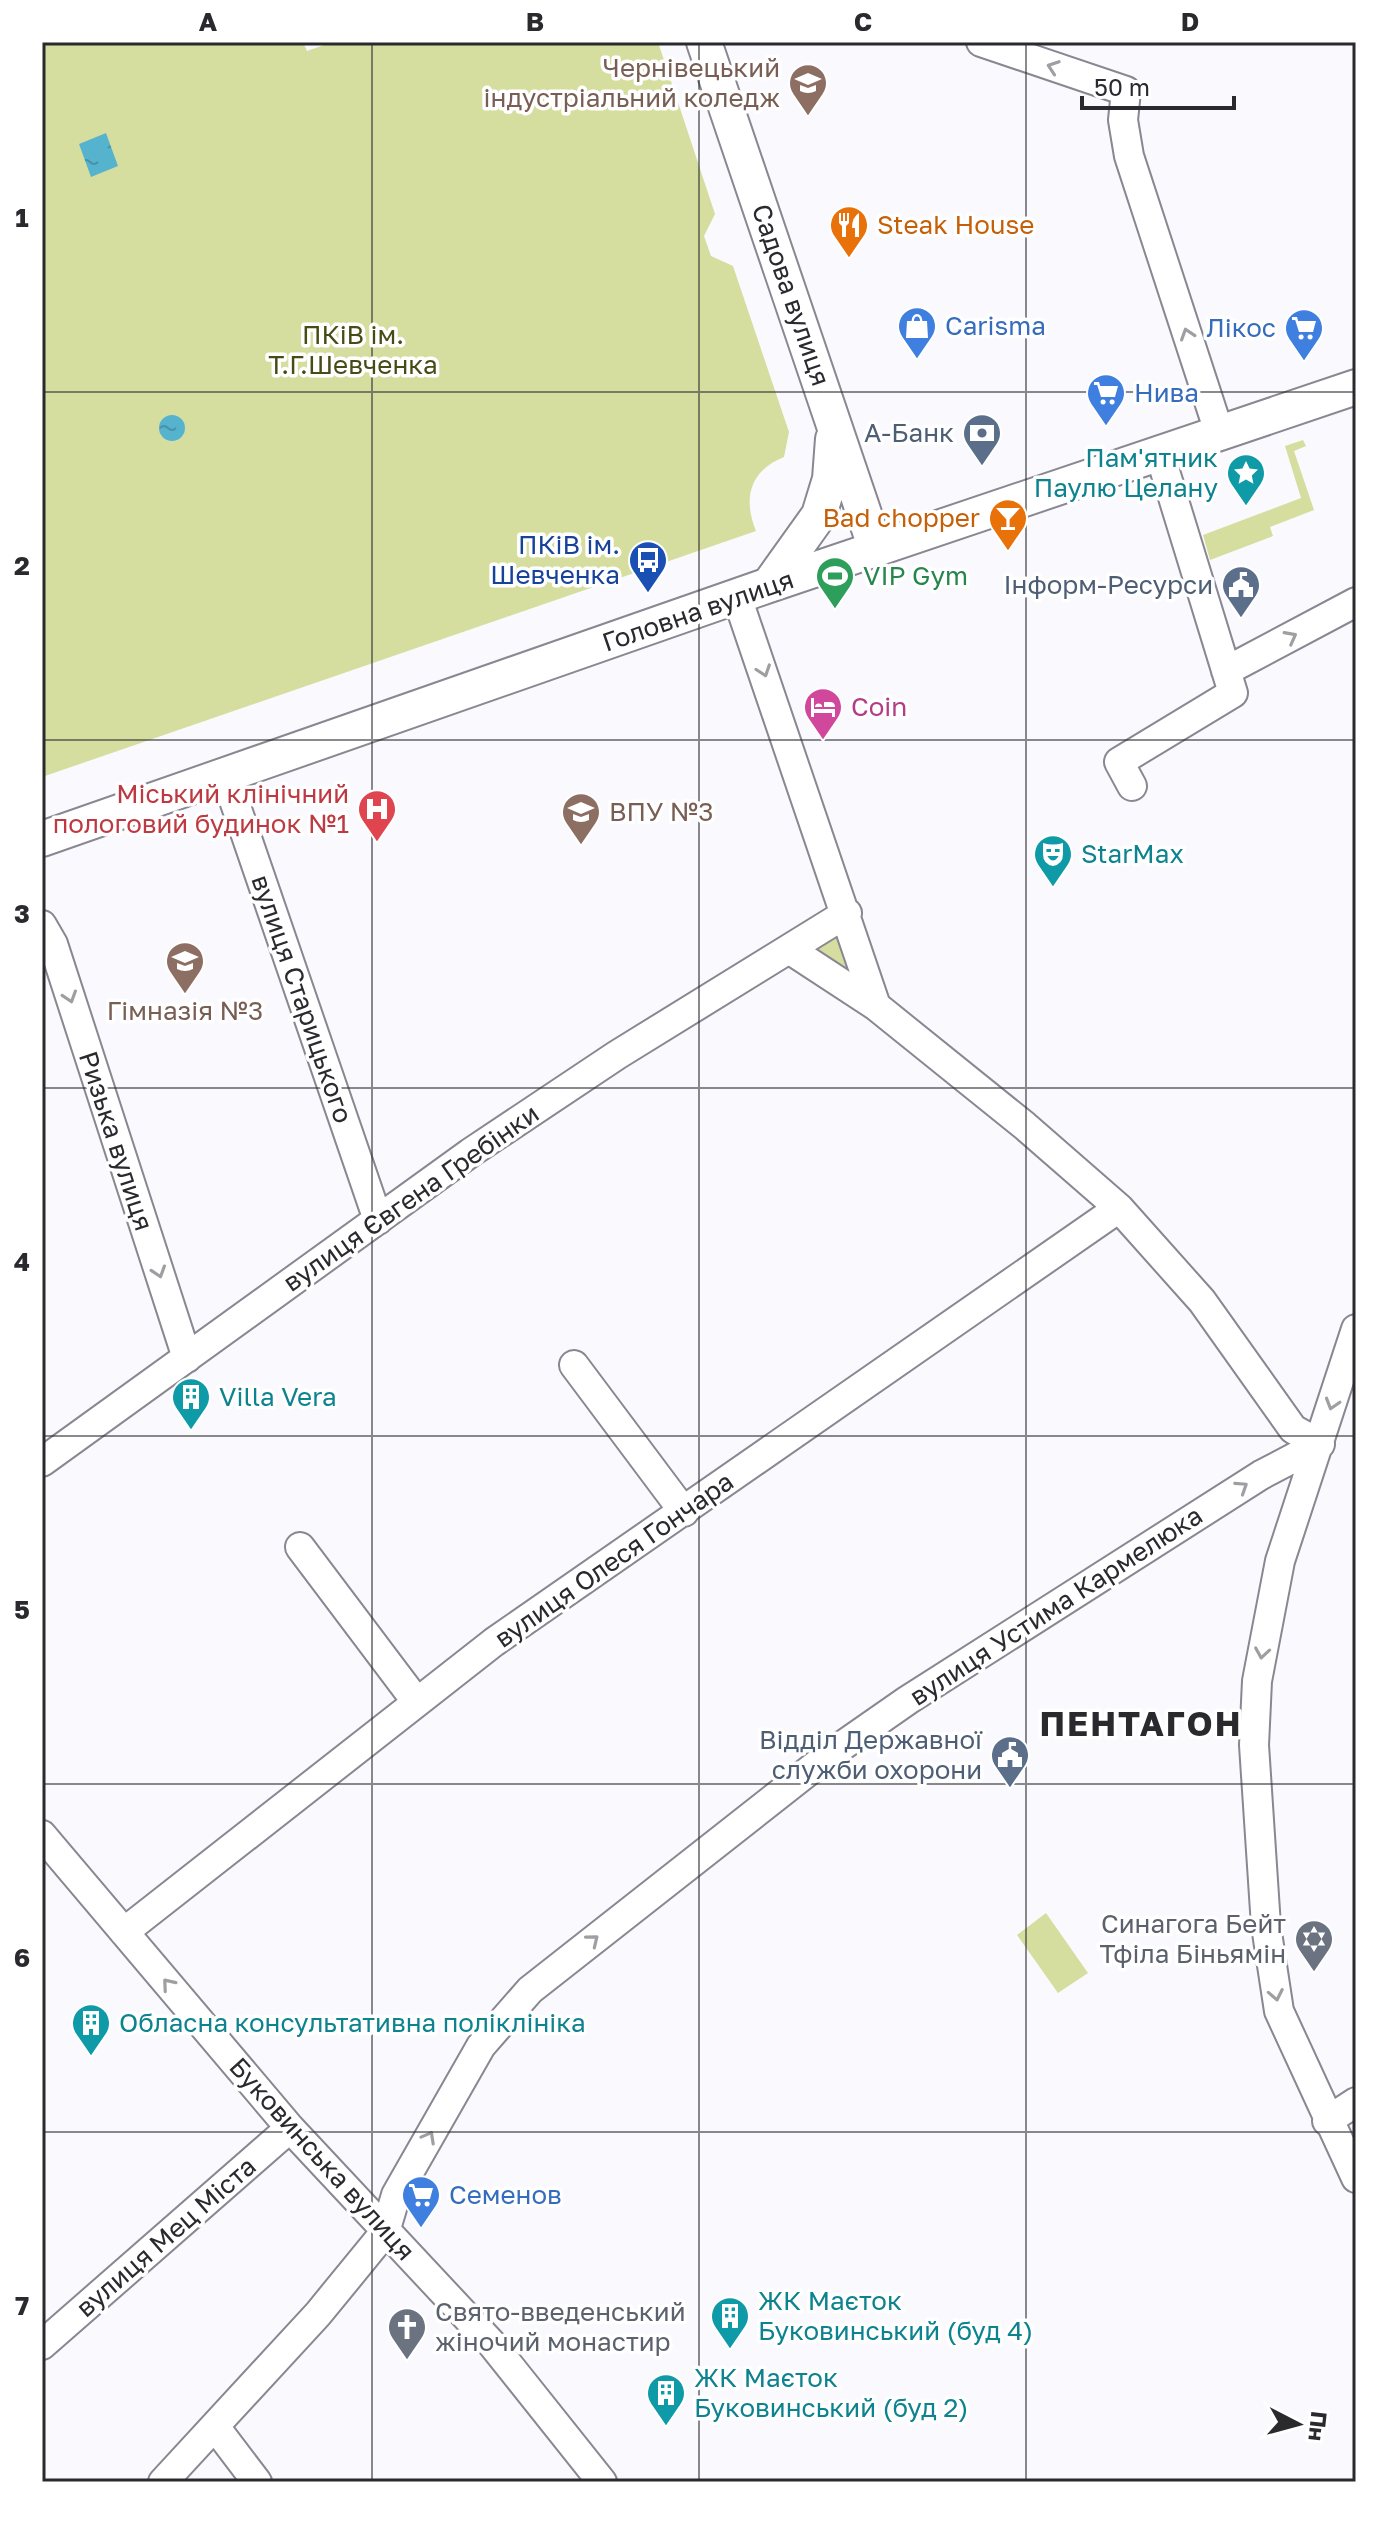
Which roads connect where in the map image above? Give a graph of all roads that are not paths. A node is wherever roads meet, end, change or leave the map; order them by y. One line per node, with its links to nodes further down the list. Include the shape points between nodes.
1 (704, 42): 4 (main road, Садова вулиця)
2 (981, 42): 5 (street, one-way to 2, via 1129,156 1123,120 1126,91)
3 (1356, 387): 5 (main road, Головна вулиця)
4 (834, 423): 7 (main road, via 830,479); 8 (main road, Садова вулиця)
5 (1220, 435): 6 (main road, Головна вулиця)
6 (1160, 455): 8 (main road, Головна вулиця); 12 (street)
7 (819, 515): 8 (main road, via 836,545); 9 (main road)
8 (866, 552): 9 (main road, Головна вулиця)
9 (769, 585): 10 (main road, Головна вулиця)
10 (737, 597): 13 (main road, Головна вулиця); 16 (street, one-way to 16)
11 (1356, 602): 12 (street, one-way to 11)
12 (1226, 671): 14 (street, via 1233,693 1119,762)
13 (226, 777): 15 (main road, Головна вулиця); 21 (street, вулиця Старицького)
14 (1132, 786)
15 (42, 839)
16 (847, 913): 18 (street, вулиця Євгена Гребінки); 19 (street)
17 (42, 925): 23 (street, Ризька вулиця, one-way to 23, via 53,944)
18 (789, 949): 19 (street); 21 (street, вулиця Євгена Гребінки, via 617,1055)
19 (876, 1006): 20 (street)
20 (1119, 1208): 26 (street, via 1202,1301 1293,1429); 28 (street, вулиця Олеся Гончара)
21 (378, 1220): 23 (street, вулиця Євгена Гребінки)
22 (1356, 1329): 24 (street)
23 (187, 1358): 27 (street, вулиця Євгена Гребінки)
24 (1350, 1364): 26 (street, one-way to 26)
25 (574, 1365): 28 (street)
26 (1320, 1444): 34 (street, one-way to 34, via 1280,1561 1257,1681 1254,1745 1269,1959 1279,2011); 37 (street, вулиця Устима Кармелюка, one-way to 26, via 396,2195 481,2046 530,1990 736,1825 897,1708 1261,1475)
27 (42, 1462)
28 (684, 1512): 30 (street, вулиця Олеся Гончара)
29 (300, 1547): 30 (street)
30 (416, 1701): 32 (street, вулиця Олеся Гончара)
31 (42, 1835): 32 (street, Буковинська вулиця)
32 (124, 1932): 35 (street, Буковинська вулиця, one-way to 32)
33 (1356, 2102): 34 (street)
34 (1327, 2121): 36 (street)
35 (290, 2128): 37 (street, Буковинська вулиця); 38 (street, вулиця Мец Міста)
36 (1356, 2178)
37 (385, 2232): 39 (street, вулиця Устима Кармелюка); 42 (street, Буковинська вулиця, via 492,2344)
38 (42, 2345)
39 (216, 2428): 40 (street, вулиця Устима Кармелюка); 41 (street)
40 (163, 2482)
41 (257, 2482)
42 (602, 2482)

